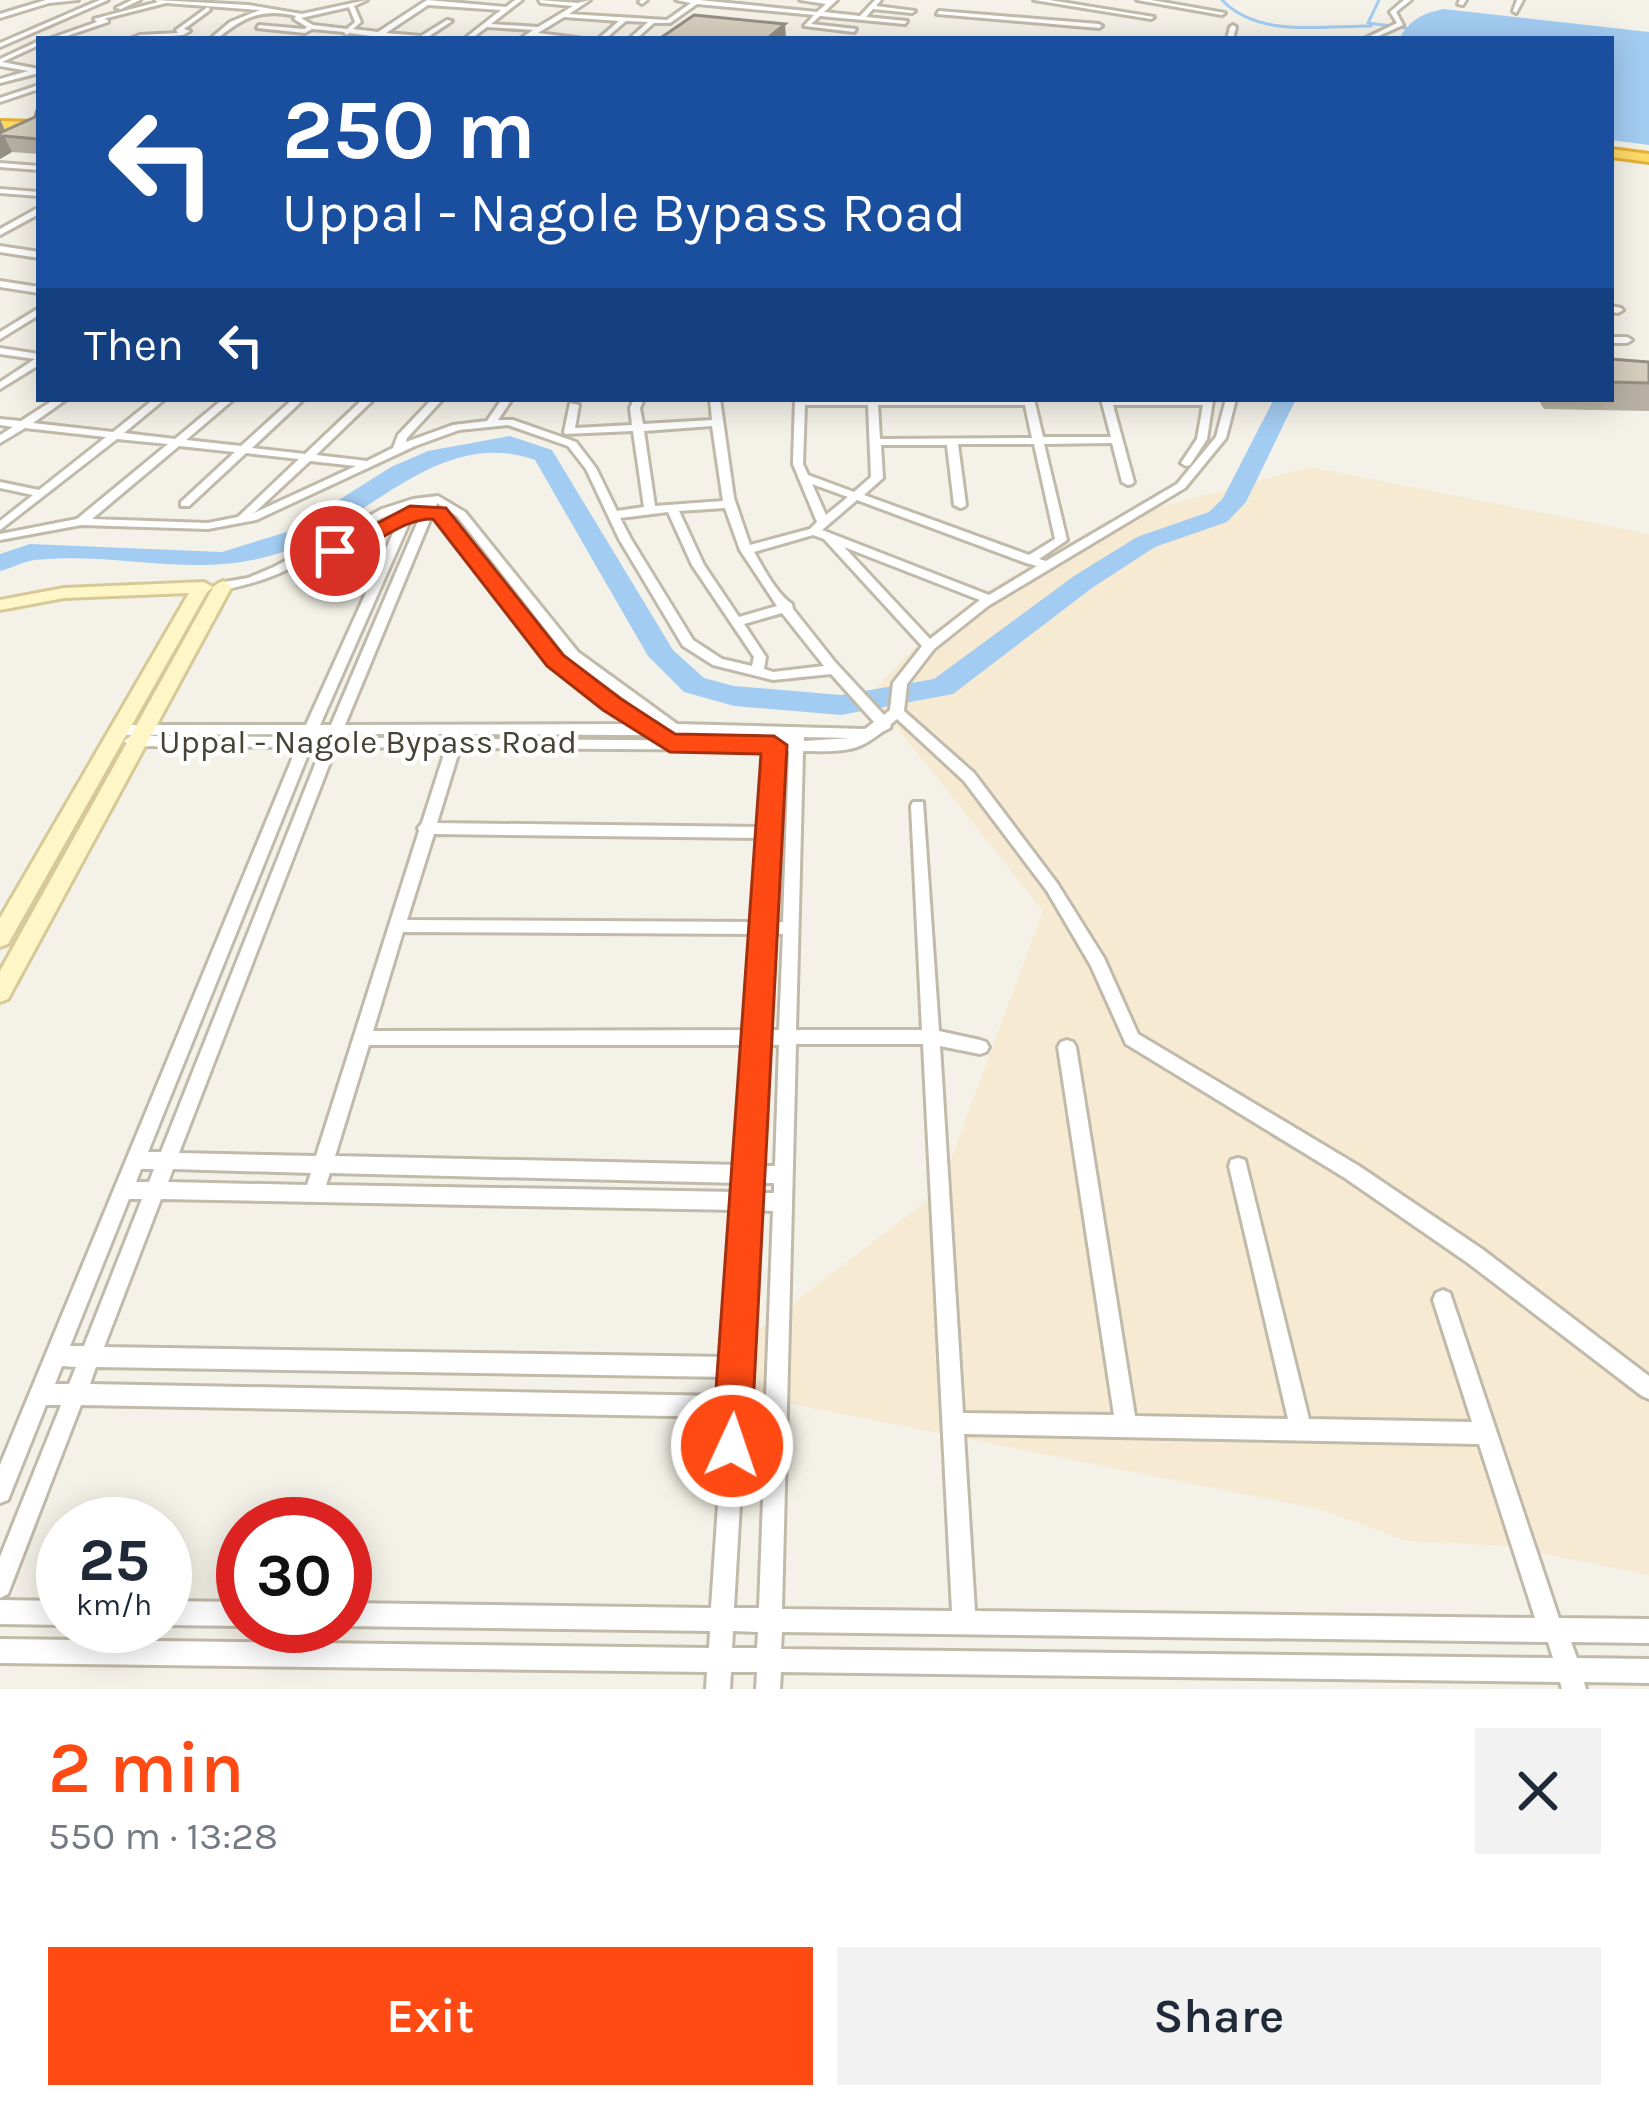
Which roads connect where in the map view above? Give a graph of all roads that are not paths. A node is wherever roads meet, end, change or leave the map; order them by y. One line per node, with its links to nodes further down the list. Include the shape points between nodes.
1 (75, 0): 41 (street)
2 (105, 0): 67 (street)
3 (137, 0): 32 (street)
4 (246, 0): 26 (street)
5 (519, 0): 35 (street)
6 (680, 0): 20 (street)
7 (803, 0): 24 (street)
8 (878, 0): 31 (street)
9 (921, 0): 29 (street)
10 (985, 0): 45 (street)
11 (1038, 0): 30 (street); 42 (street)
12 (1085, 0): 30 (street)
13 (1130, 0): 39 (street)
14 (1141, 0): 27 (street)
15 (1408, 0): 80 (street, via 1393,12 1402,23)
16 (1520, 0): 37 (street)
17 (162, 1): 34 (street); 68 (street)
18 (429, 1): 35 (street); 73 (street)
19 (541, 1): 23 (street)
20 (697, 1): 25 (street); 55 (street, via 668,22)
21 (357, 2): 22 (street); 47 (street); 65 (street, via 358,22)
22 (377, 2)
23 (584, 2): 46 (street)
24 (832, 2): 44 (street)
25 (738, 3): 36 (street)
26 (237, 4): 33 (street); 34 (street)
27 (1171, 4): 40 (street); 43 (street)
28 (621, 5): 50 (street)
29 (939, 5): 60 (street)
30 (1077, 6): 39 (street); 51 (street)
31 (871, 7): 38 (street); 52 (street)
32 (118, 8)
33 (268, 8): 47 (street); 58 (street)
34 (208, 9): 49 (street)
35 (506, 9): 59 (street)
36 (776, 10): 44 (street); 56 (street)
37 (1516, 10)
38 (912, 11)
39 (1115, 11): 48 (street); 60 (street)
40 (1162, 12)
41 (0, 13)
42 (1022, 13)
43 (1222, 13)
44 (817, 14): 52 (street); 64 (street, via 806,25)
45 (974, 14)
46 (563, 15): 50 (street); 66 (street)
47 (302, 16): 62 (street, via 296,18)
48 (1150, 16)
49 (197, 17): 58 (street); 69 (street)
50 (606, 17): 53 (street)
51 (1063, 17)
52 (861, 18): 57 (street)
53 (625, 19): 55 (street); 76 (street)
54 (449, 21): 74 (street)
55 (652, 21): 77 (street)
56 (760, 22)
57 (905, 22)
58 (232, 23): 70 (street)
59 (484, 25): 66 (street); 75 (street)
60 (1099, 26): 78 (street)
61 (259, 27): 62 (street)
62 (311, 27): 65 (street)
63 (1233, 27): 79 (street)
64 (854, 31)
65 (348, 32): 71 (street); 72 (street)
66 (531, 34)
67 (23, 36): 81 (street); 82 (street)
68 (58, 36)
69 (169, 36)
70 (217, 36)
71 (341, 36)
72 (370, 36)
73 (376, 36)
74 (429, 36)
75 (471, 36)
76 (605, 36)
77 (635, 36)
78 (1099, 36)
79 (1231, 36)
80 (1377, 36)
81 (36, 38)
82 (0, 45)
83 (36, 46): 84 (street)
84 (0, 69): 85 (street); 86 (street)
85 (36, 71)
86 (36, 71)
87 (36, 88): 88 (street)
88 (0, 100)
89 (0, 123): 90 (highway)
90 (36, 124)
91 (36, 125): 92 (street)
92 (19, 134)
93 (1614, 150): 94 (highway)
94 (1649, 155)
95 (0, 165): 96 (street)
96 (36, 168)
97 (0, 191): 98 (street)
98 (36, 194)
99 (36, 213): 100 (street)
100 (0, 232)
101 (0, 248): 102 (street)
102 (36, 254)
103 (0, 284): 104 (street)
104 (36, 290)
105 (36, 313): 107 (street)
106 (0, 321): 107 (street)
107 (21, 322): 108 (street); 109 (street)
108 (36, 322)
109 (0, 336)
110 (1614, 340): 111 (street)
111 (1627, 340)
112 (0, 351): 113 (street)
113 (36, 358)
114 (36, 361): 115 (street)
115 (0, 386)
116 (58, 402): 135 (street)
117 (156, 402): 138 (street)
118 (226, 402): 144 (street)
119 (296, 402): 146 (street)
120 (366, 402): 147 (street)
121 (435, 402): 145 (street)
122 (505, 402): 132 (street)
123 (639, 402): 136 (street)
124 (715, 402): 134 (street)
125 (800, 402): 150 (street)
126 (873, 402): 143 (street)
127 (1029, 402): 140 (street)
128 (1107, 402): 141 (street)
129 (1209, 402): 148 (street, via 1202,439)
130 (1230, 402): 169 (street, via 1221,438 1181,486)
131 (574, 405): 137 (street)
132 (492, 421): 137 (street); 145 (street)
133 (0, 422): 135 (street)
134 (717, 423): 136 (street); 156 (street)
135 (22, 426): 138 (street); 139 (street)
136 (639, 429): 137 (street); 160 (street)
137 (562, 434): 161 (street)
138 (112, 437): 144 (street); 153 (street)
139 (0, 440)
140 (1038, 440): 141 (street); 142 (street); 168 (street, via 1061,540)
141 (1116, 440): 151 (street)
142 (952, 441): 143 (street); 157 (street)
143 (875, 442): 154 (street, via 877,478)
144 (178, 444): 146 (street); 163 (street)
145 (398, 450): 149 (street)
146 (243, 451): 147 (street); 155 (street)
147 (310, 459): 149 (street); 162 (street)
148 (1186, 463)
149 (371, 464): 162 (street)
150 (804, 477): 154 (street); 165 (street)
151 (1128, 482)
152 (0, 485): 153 (street)
153 (42, 494): 164 (street)
154 (856, 496): 165 (street); 168 (street)
155 (185, 503)
156 (732, 504): 159 (street); 167 (street)
157 (960, 505)
158 (421, 506): 170 (street, via 269,585); 179 (street, Uppal - Nagole Bypass Road, via 448,521 555,661); 182 (street); 183 (street); 185 (street, via 450,503 573,655)
159 (672, 509): 160 (street); 174 (street)
160 (650, 510): 161 (street)
161 (614, 515): 177 (street, via 688,643)
162 (240, 520): 163 (street)
163 (81, 522): 166 (street)
164 (0, 527)
165 (821, 530): 167 (street); 171 (street); 175 (street)
166 (0, 537)
167 (746, 550): 172 (street)
168 (1030, 560): 169 (street)
169 (1047, 566): 171 (street)
170 (207, 593): 173 (street); 180 (street, Uppal - Nagole Bypass Road); 181 (street, Uppal - Nagole Bypass Road)
171 (990, 600): 175 (street)
172 (788, 607): 174 (street); 176 (street)
173 (0, 609)
174 (736, 622): 177 (street, via 760,657)
175 (929, 646): 178 (street, via 900,683)
176 (834, 669): 177 (street); 178 (street, via 868,708)
177 (757, 673)
178 (894, 714): 187 (street, Uppal - Nagole Bypass Road, via 858,742); 218 (street, via 969,777 1052,887 1132,1039 1352,1172)
179 (650, 730): 184 (street, Uppal - Nagole Bypass Road); 185 (street, Uppal - Nagole Bypass Road)
180 (114, 736): 181 (street, Uppal - Nagole Bypass Road); 195 (street, Uppal - Nagole Bypass Road)
181 (141, 736): 182 (street, Uppal - Nagole Bypass Road); 196 (street, Uppal - Nagole Bypass Road)
182 (310, 736): 183 (street, Uppal - Nagole Bypass Road); 204 (street)
183 (334, 736): 184 (street, Uppal - Nagole Bypass Road); 203 (street)
184 (457, 736): 185 (street, Uppal - Nagole Bypass Road); 189 (street)
185 (672, 736): 186 (street, Uppal - Nagole Bypass Road); 186 (street, Uppal - Nagole Bypass Road, via 695,744)
186 (775, 738): 187 (street, Uppal - Nagole Bypass Road); 191 (street)
187 (796, 739): 190 (street)
188 (918, 806): 197 (street)
189 (425, 828): 191 (street); 192 (street)
190 (794, 832): 191 (street); 193 (street)
191 (769, 833): 194 (street)
192 (396, 926): 194 (street); 198 (street)
193 (791, 928): 194 (street); 200 (street)
194 (763, 929): 199 (street)
195 (0, 938)
196 (0, 992)
197 (932, 1037): 200 (street); 201 (street); 223 (street)
198 (362, 1038): 199 (street); 205 (street)
199 (756, 1040): 200 (street); 207 (street)
200 (787, 1040): 208 (street)
201 (980, 1046)
202 (1067, 1047): 224 (street)
203 (168, 1159): 204 (street); 205 (street); 210 (street)
204 (136, 1160): 209 (street)
205 (324, 1163): 207 (street); 211 (street)
206 (1238, 1166): 225 (street)
207 (748, 1175): 208 (street); 212 (street)
208 (783, 1175): 213 (street)
209 (122, 1190): 210 (street); 216 (street)
210 (155, 1190): 211 (street); 215 (street)
211 (314, 1193): 212 (street)
212 (745, 1200): 213 (street); 217 (street)
213 (781, 1202): 222 (street)
214 (1443, 1300): 226 (street)
215 (90, 1355): 216 (street); 217 (street); 219 (street)
216 (55, 1356): 220 (street)
217 (736, 1366): 221 (street)
218 (1649, 1389)
219 (75, 1393): 220 (street); 221 (street); 228 (street)
220 (40, 1394): 227 (street)
221 (734, 1403): 222 (street); 232 (street)
222 (776, 1407): 233 (street)
223 (953, 1423): 224 (street); 234 (street)
224 (1126, 1426): 225 (street)
225 (1301, 1430): 226 (street)
226 (1488, 1433): 235 (street)
227 (0, 1492)
228 (0, 1586)
229 (0, 1612): 230 (street)
230 (36, 1612)
231 (372, 1615): 232 (street)
232 (722, 1618): 233 (street); 238 (street)
233 (770, 1618): 234 (street); 239 (street)
234 (964, 1621): 235 (street)
235 (1554, 1630): 236 (street); 241 (street)
236 (1649, 1631)
237 (0, 1651): 238 (street)
238 (719, 1662): 239 (street); 242 (street)
239 (768, 1663): 241 (street); 243 (street)
240 (1649, 1671): 241 (street)
241 (1570, 1680)
242 (718, 1689)
243 (767, 1689)

